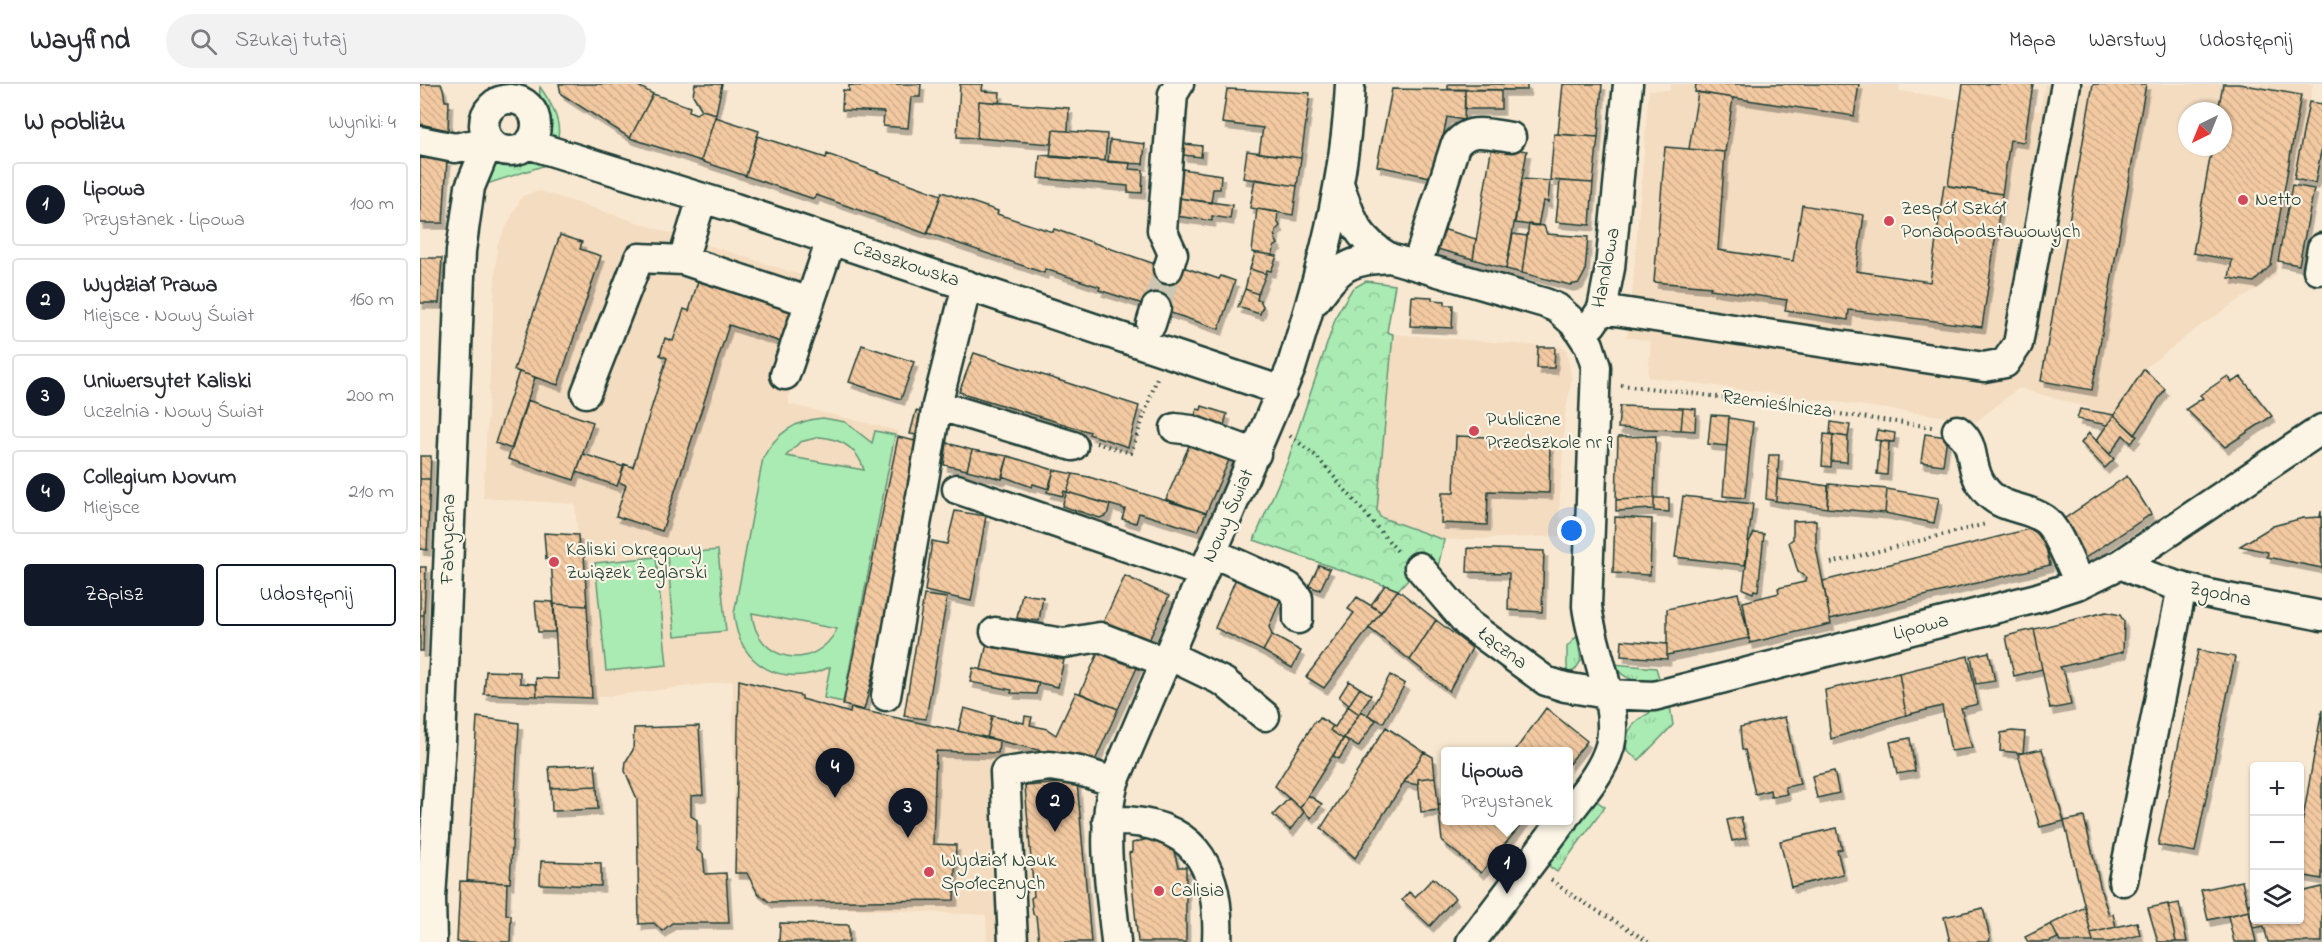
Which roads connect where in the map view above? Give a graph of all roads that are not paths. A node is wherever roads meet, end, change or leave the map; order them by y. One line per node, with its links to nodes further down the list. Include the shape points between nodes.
1 (1179, 84): 19 (street, via 1173,94 1162,230 1173,254)
2 (1350, 84): 13 (street, Nowy Świat)
3 (1628, 84): 23 (street, Handlowa, via 1617,211)
4 (2066, 84): 23 (street, via 2018,344 2005,363 1984,367)
5 (522, 92): 6 (street, via 504,98); 10 (street, via 536,119)
6 (484, 95): 9 (street, via 483,122)
7 (1510, 137): 18 (street, via 1475,132 1460,138)
8 (420, 141): 11 (street)
9 (489, 141): 10 (street, via 512,151); 11 (street); 12 (street, Fabryczna)
10 (528, 144): 14 (street, Czaszkowska)
11 (455, 148): 12 (street)
12 (474, 174): 52 (street, Fabryczna, via 461,251 441,731)
13 (1338, 181): 16 (street, via 1360,234); 22 (street, Nowy Świat)
14 (702, 198): 15 (street, Czaszkowska); 17 (street)
15 (831, 240): 20 (street, Czaszkowska); 21 (street)
16 (1390, 258): 18 (street); 22 (street, via 1365,259 1345,266)
17 (683, 260): 21 (street); 27 (street, via 639,258)
18 (1417, 265): 24 (street, via 1545,303 1566,315)
19 (1168, 269)
20 (967, 285): 26 (street, Czaszkowska); 28 (street)
21 (810, 302): 25 (street)
22 (1311, 307): 26 (street, Nowy Świat)
23 (1602, 309): 24 (street, Handlowa)
24 (1583, 335): 44 (street, via 1593,356 1597,384 1587,606)
25 (785, 375)
26 (1282, 391): 33 (street, Nowy Świat)
27 (586, 393)
28 (938, 405): 32 (street); 45 (street)
29 (1175, 428): 33 (street)
30 (2322, 429): 37 (street, Lipowa)
31 (1957, 430): 38 (street, via 1970,443 1976,476 1986,491 2012,509 2045,519)
32 (1073, 446)
33 (1256, 454): 35 (street, Nowy Świat)
34 (957, 489): 35 (street)
35 (1208, 563): 41 (street, via 1289,587 1298,598); 43 (street, Nowy Świat)
36 (1410, 563): 44 (street, Łączna, via 1468,624 1530,671 1565,687)
37 (2121, 564): 38 (street, Lipowa); 39 (street, Zgodna)
38 (2080, 584): 44 (street, Lipowa, via 1674,692 1644,697)
39 (2182, 587): 40 (street, Zgodna); 51 (street)
40 (2322, 616)
41 (1298, 619)
42 (995, 632): 43 (street, via 1064,643 1100,637)
43 (1166, 658): 46 (street, via 1224,682); 47 (street, Nowy Świat)
44 (1607, 694): 48 (street, via 1612,720 1610,746)
45 (885, 696)
46 (1265, 716)
47 (1114, 782): 49 (street, Nowy Świat); 54 (street, via 1050,766 1005,772)
48 (1573, 807)
49 (1107, 821): 55 (street, Nowy Świat); 56 (street, via 1130,820 1159,826 1175,833 1200,856 1215,889)
50 (1559, 825): 57 (street)
51 (2123, 881)
52 (425, 898): 53 (street, Fabryczna)
53 (432, 942)
54 (1013, 942)
55 (1116, 942)
56 (1217, 942)
57 (1472, 942)

